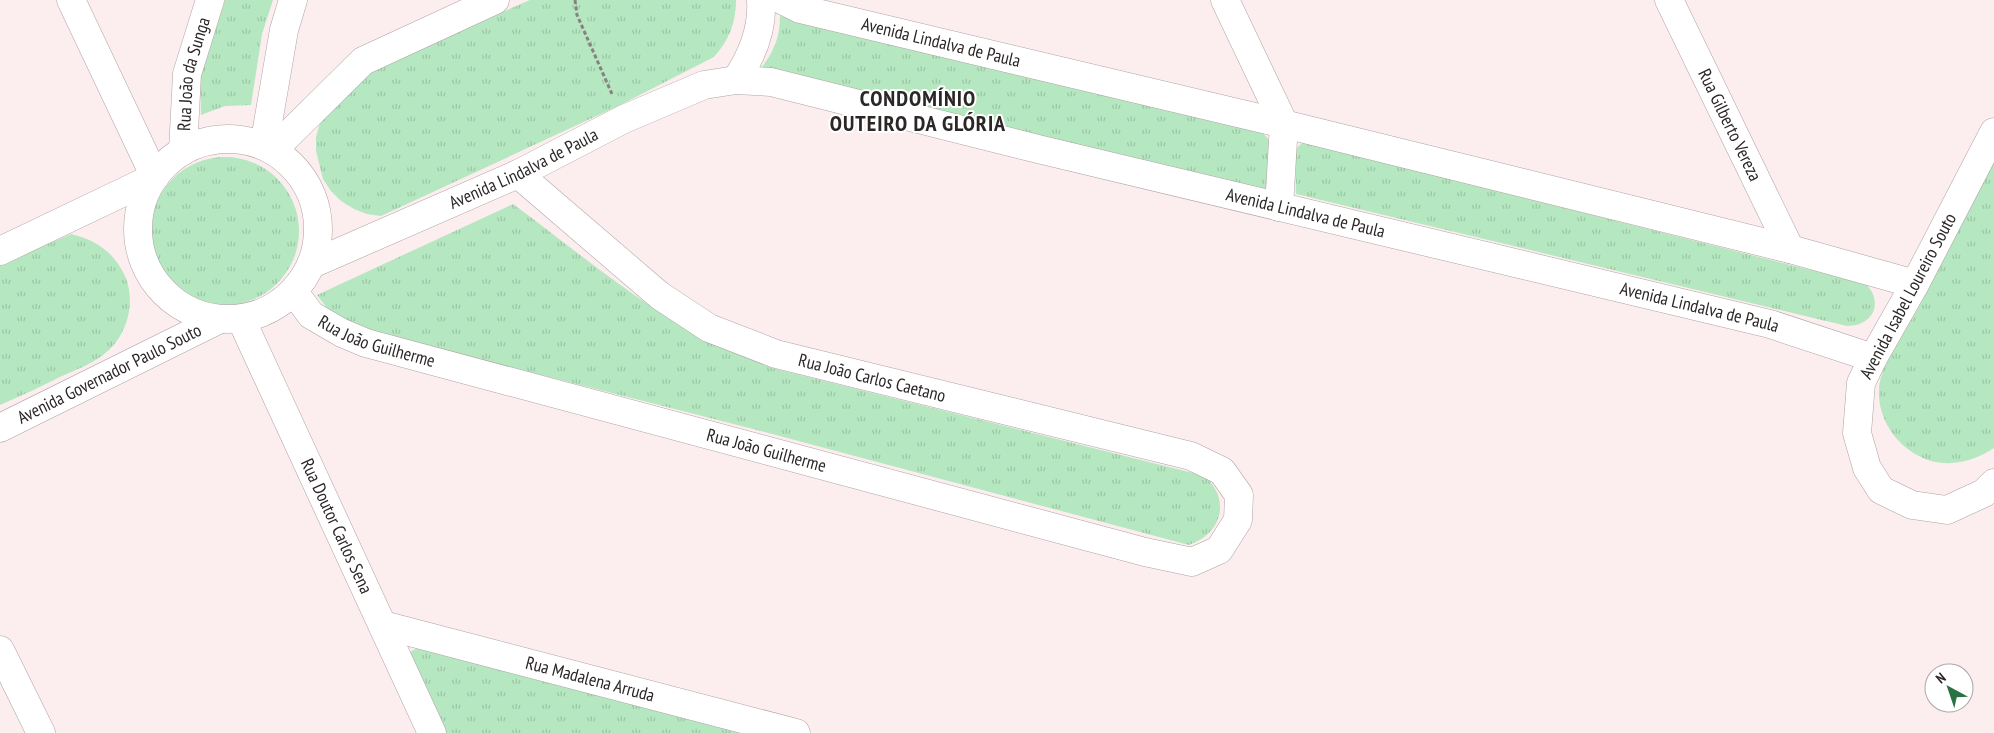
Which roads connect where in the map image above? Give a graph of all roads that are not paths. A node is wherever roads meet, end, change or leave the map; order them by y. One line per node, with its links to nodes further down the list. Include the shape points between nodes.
1 (71, 0): 15 (street)
2 (210, 0): 13 (street, Rua João da Sunga, via 187,74)
3 (293, 0): 12 (street, via 284,30)
4 (495, 0): 12 (street, via 363,61)
5 (761, 0): 9 (street, via 760,28 747,63)
6 (782, 0): 10 (street, Avenida Lindalva de Paula, via 800,9)
7 (1225, 0): 10 (street)
8 (1669, 0): 17 (street, Rua Gilberto Vereza)
9 (736, 80): 14 (street, Avenida Lindalva de Paula, via 704,85 624,119); 16 (street, Avenida Lindalva de Paula, via 771,82)
10 (1284, 124): 16 (street); 17 (street, Avenida Lindalva de Paula)
11 (1994, 132): 20 (street, Avenida Isabel Loureiro Souto)
12 (268, 148): 13 (street, Avenida Governador Paulo Souto, via 237,139 209,141); 19 (street, Avenida Governador Paulo Souto, via 305,179 319,221)
13 (183, 151): 15 (street, Avenida Governador Paulo Souto)
14 (518, 174): 19 (street, Avenida Lindalva de Paula); 26 (street, Rua João Carlos Caetano, via 659,295 709,328 776,354 1191,456 1222,471 1239,495)
15 (155, 177): 18 (street, Avenida Governador Paulo Souto); 22 (street, Avenida Governador Paulo Souto, via 141,206 138,228 148,272 179,305 198,314)
16 (1279, 207): 23 (street, Avenida Lindalva de Paula, via 1770,324)
17 (1790, 249): 20 (street, Avenida Lindalva de Paula)
18 (0, 251)
19 (312, 264): 21 (street, Avenida Governador Paulo Souto)
20 (1915, 284): 23 (street, Avenida Isabel Loureiro Souto)
21 (294, 292): 22 (street, Avenida Governador Paulo Souto, via 269,310); 26 (street, Rua João Guilherme, via 310,315 366,344 1145,552 1192,562 1219,550)
22 (231, 319): 24 (street, Avenida Governador Paulo Souto); 27 (street, Rua Doutor Carlos Sena)
23 (1873, 358): 25 (street, Avenida Isabel Loureiro Souto, via 1860,383 1857,433 1867,468 1881,490 1912,505 1946,510 1984,493)
24 (0, 428)
25 (1994, 483)
26 (1238, 520)
27 (383, 625): 30 (street, Rua Doutor Carlos Sena); 31 (street, Rua Madalena Arruda)
28 (0, 650): 29 (street)
29 (41, 733)
30 (432, 733)
31 (796, 733)

